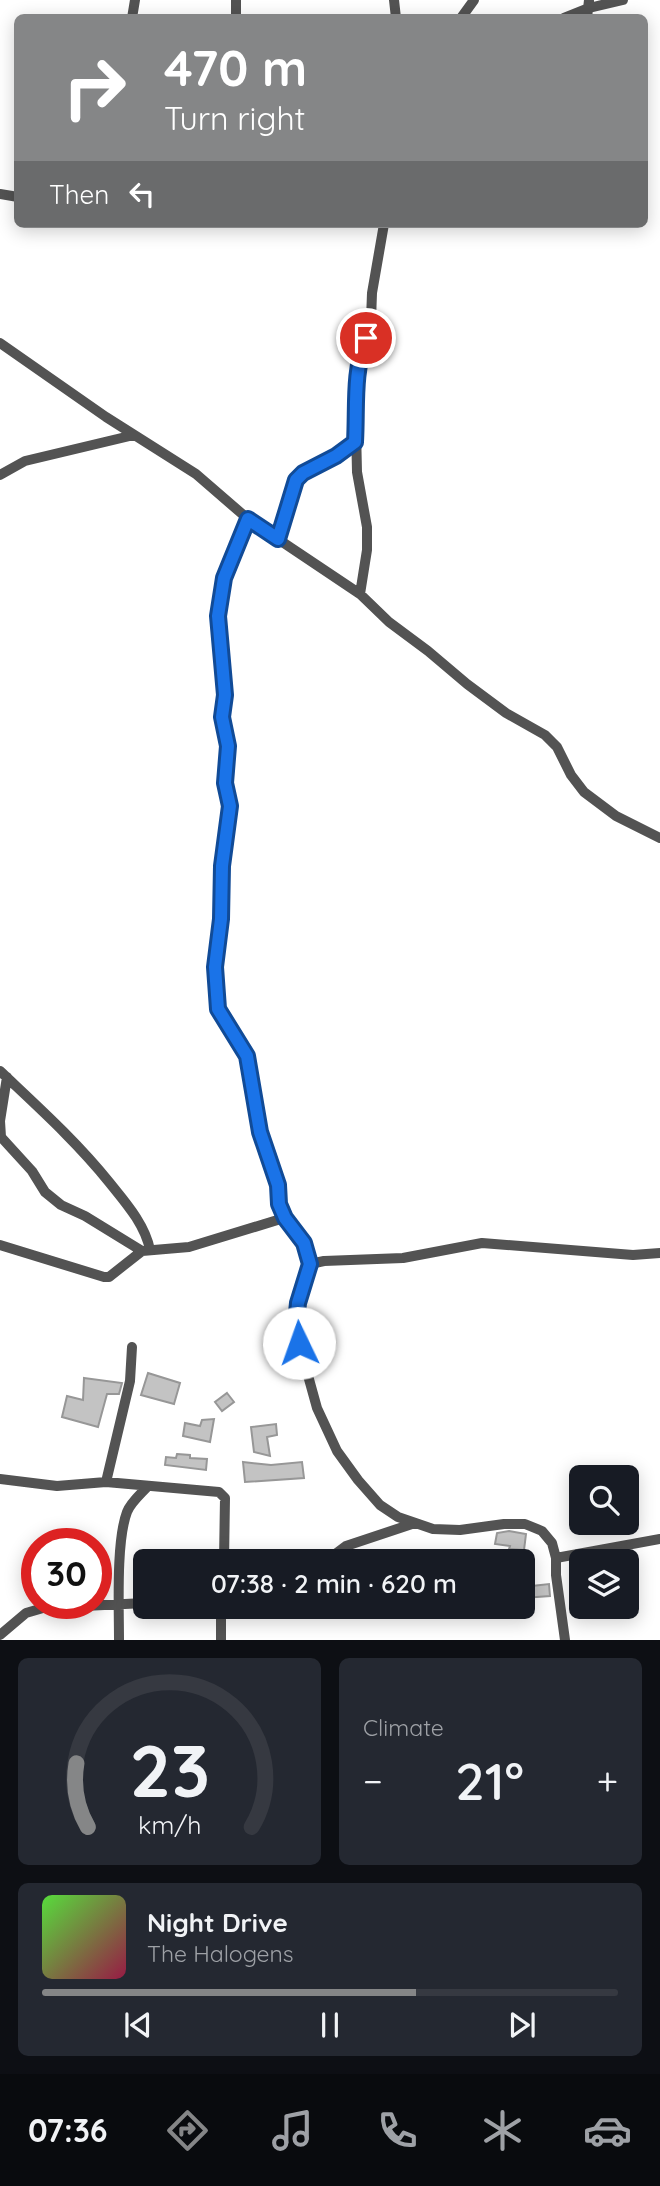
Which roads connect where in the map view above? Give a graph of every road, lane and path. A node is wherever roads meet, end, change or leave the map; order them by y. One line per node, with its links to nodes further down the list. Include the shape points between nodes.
1 (623, 0): 2 (street)
2 (589, 8)
3 (383, 228): 6 (street, via 371,320 355,384)
4 (0, 342): 5 (street)
5 (134, 435): 7 (street, via 25,461); 8 (street, via 196,474)
6 (355, 442): 9 (street, via 296,480); 10 (street, via 367,527)
7 (0, 475)
8 (248, 519): 9 (street); 13 (street, via 224,578 218,616 225,695 222,717 228,746 225,783 230,806 215,967 218,1009 247,1056 260,1132)
9 (278, 539): 10 (street)
10 (360, 594): 11 (street, via 467,684 545,735 584,792 616,816)
11 (660, 838)
12 (3, 1074): 15 (street, via 89,1156 148,1237); 15 (street, via 1,1136 46,1192 61,1205)
13 (285, 1218): 15 (street, via 189,1247); 17 (street, via 304,1243)
14 (0, 1245): 15 (street, via 99,1277 109,1277)
15 (146, 1251)
16 (660, 1253): 17 (street, via 633,1255 482,1243 403,1258)
17 (310, 1264): 22 (street, via 296,1323 317,1408 337,1451 358,1480 380,1505)
18 (132, 1347): 20 (street, via 130,1381)
19 (0, 1479): 20 (street, via 57,1486)
20 (106, 1482): 21 (street)
21 (148, 1486): 24 (street, via 214,1490 223,1495); 28 (street, via 127,1512)
22 (415, 1523): 25 (street); 26 (street, via 460,1530 525,1524 542,1531)
23 (660, 1539): 26 (street)
24 (225, 1549)
25 (342, 1549)
26 (556, 1558): 33 (street)
27 (133, 1604): 28 (street)
28 (119, 1606): 30 (street, via 43,1608 26,1613); 31 (street)
29 (221, 1619): 32 (street)
30 (0, 1635)
31 (119, 1640)
32 (221, 1640)
33 (565, 1640)

